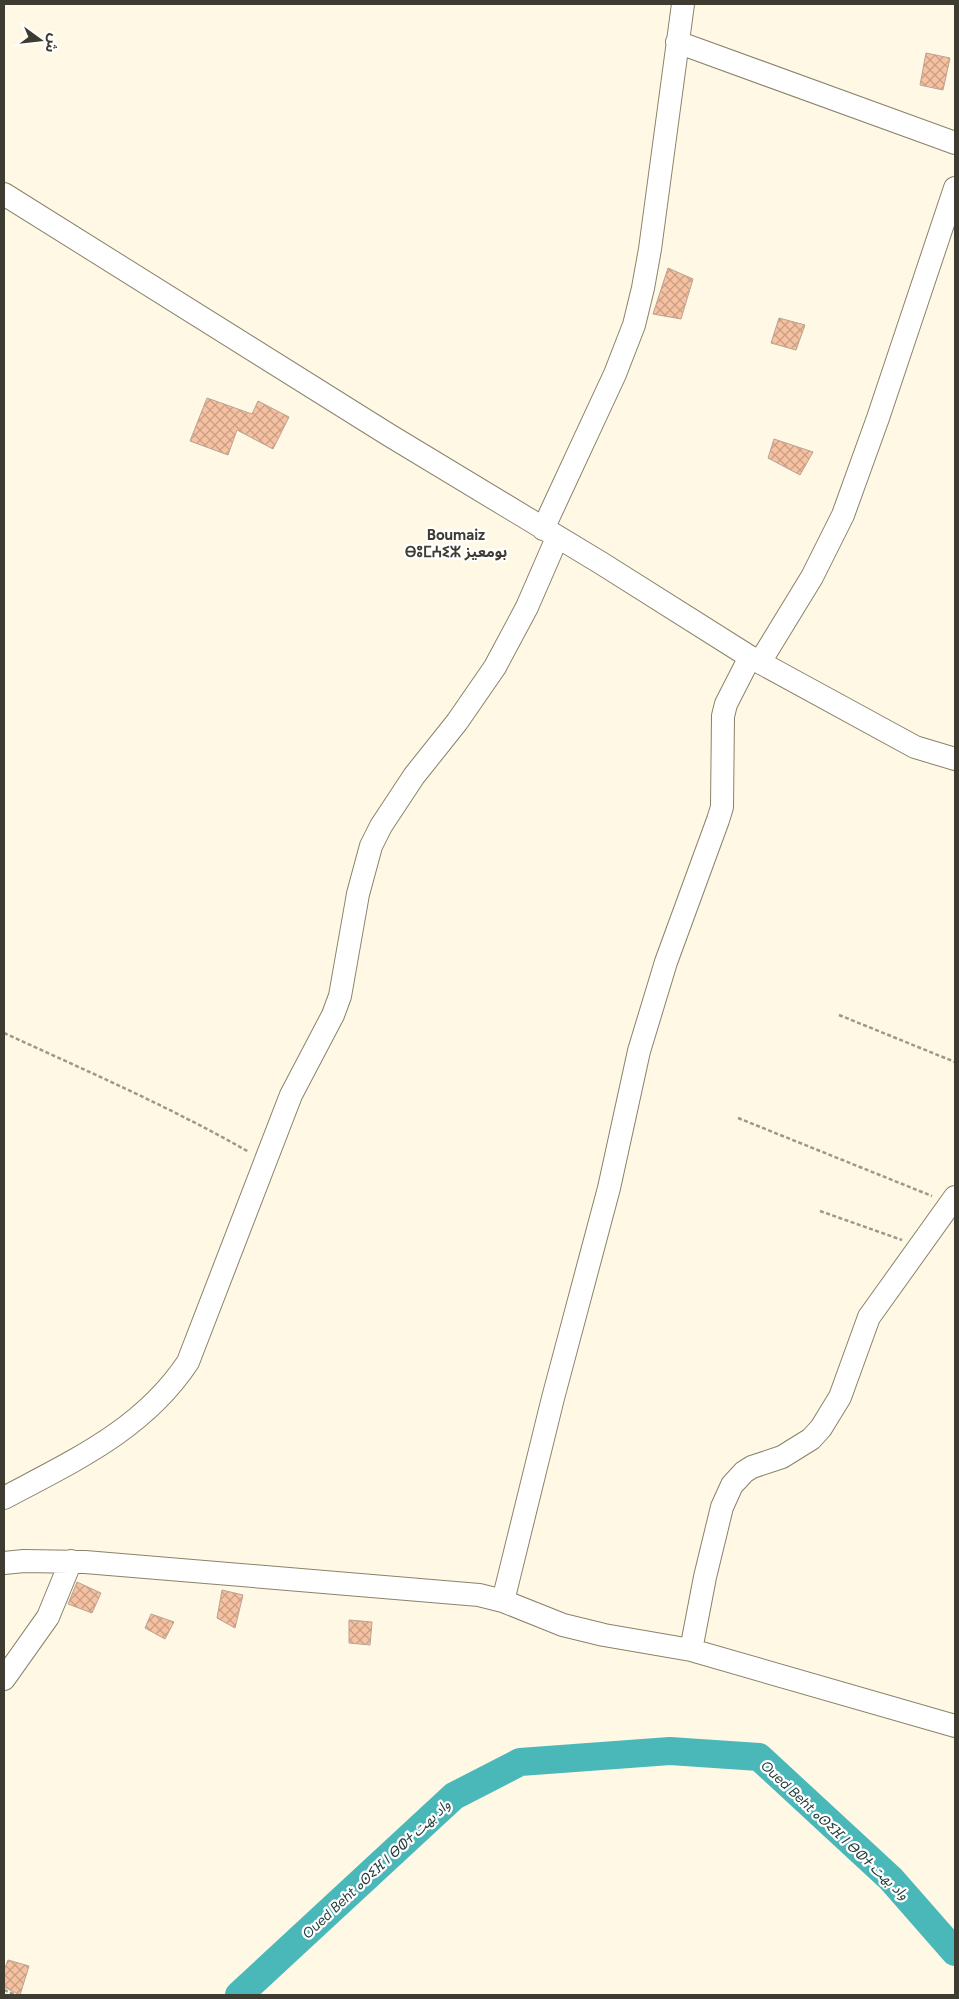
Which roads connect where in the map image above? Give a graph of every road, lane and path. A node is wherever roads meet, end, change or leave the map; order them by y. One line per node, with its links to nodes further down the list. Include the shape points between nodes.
1 (683, 4): 2 (street)
2 (678, 42): 3 (street); 6 (street, via 650,249 634,325)
3 (955, 143)
4 (955, 188): 7 (street, via 842,515 812,577)
5 (4, 194): 6 (street)
6 (550, 534): 7 (street); 13 (street, via 526,607 495,667 414,776 371,846 358,894 340,996 291,1095)
7 (755, 659): 8 (street, via 915,747); 20 (street, via 726,704 723,716 722,807 638,1051 609,1188 553,1398)
8 (955, 759)
9 (839, 1015): 11 (path)
10 (4, 1033): 13 (path, via 147,1098)
11 (955, 1062)
12 (738, 1118): 14 (path)
13 (266, 1161): 17 (street, via 188,1362 175,1382 136,1420 64,1467)
14 (953, 1200): 16 (street)
15 (820, 1211): 16 (path)
16 (920, 1247): 21 (street, via 869,1317 840,1397 821,1428 811,1439 782,1457 744,1472 732,1485 720,1516)
17 (4, 1498)
18 (71, 1561): 19 (street); 20 (street, via 409,1588 479,1595); 22 (street, via 48,1616)
19 (4, 1563)
20 (504, 1601): 21 (street, via 563,1625)
21 (690, 1650): 23 (street)
22 (4, 1679)
23 (955, 1726)
24 (4, 1990): 25 (path)
25 (16, 1995)

